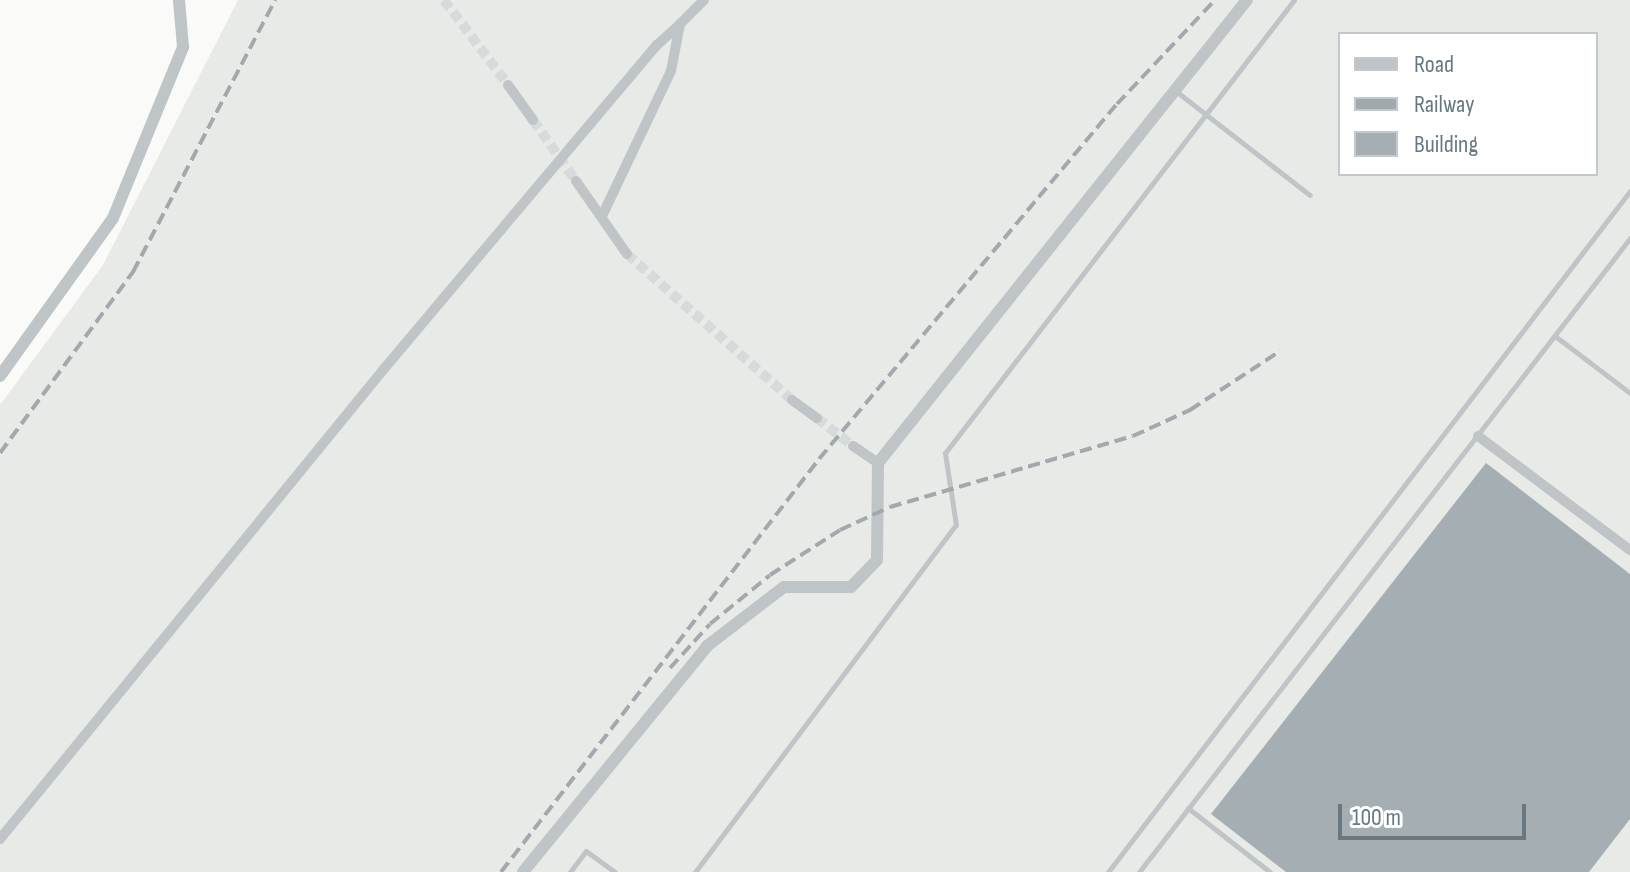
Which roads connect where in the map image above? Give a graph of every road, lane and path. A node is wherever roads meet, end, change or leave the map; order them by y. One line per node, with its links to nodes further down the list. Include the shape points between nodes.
1 (179, 0): 17 (street, via 183,47 113,218)
2 (704, 0): 5 (street)
3 (1294, 0): 8 (lane)
4 (1245, 1): 7 (street)
5 (680, 24): 13 (street, via 671,71); 26 (street, via 383,370)
6 (508, 85): 9 (street)
7 (1176, 91): 8 (lane); 23 (street)
8 (1206, 114): 12 (lane); 30 (lane, via 945,453 956,525)
9 (533, 120)
10 (576, 181): 13 (street)
11 (1630, 191): 31 (lane)
12 (1310, 195)
13 (603, 214): 15 (street)
14 (1630, 238): 16 (lane)
15 (627, 254)
16 (1555, 336): 18 (lane); 21 (lane)
17 (0, 376)
18 (1630, 393)
19 (792, 400): 20 (street)
20 (817, 418)
21 (1478, 436): 24 (street); 25 (lane)
22 (853, 446): 23 (street)
23 (878, 463): 27 (street, via 877,560 851,587 784,587 707,646)
24 (1630, 550)
25 (1188, 808): 32 (lane); 33 (lane)
26 (0, 839)
27 (523, 872)
28 (570, 872): 29 (lane, via 586,851)
29 (615, 872)
30 (695, 872)
31 (1108, 872)
32 (1139, 872)
33 (1270, 872)

